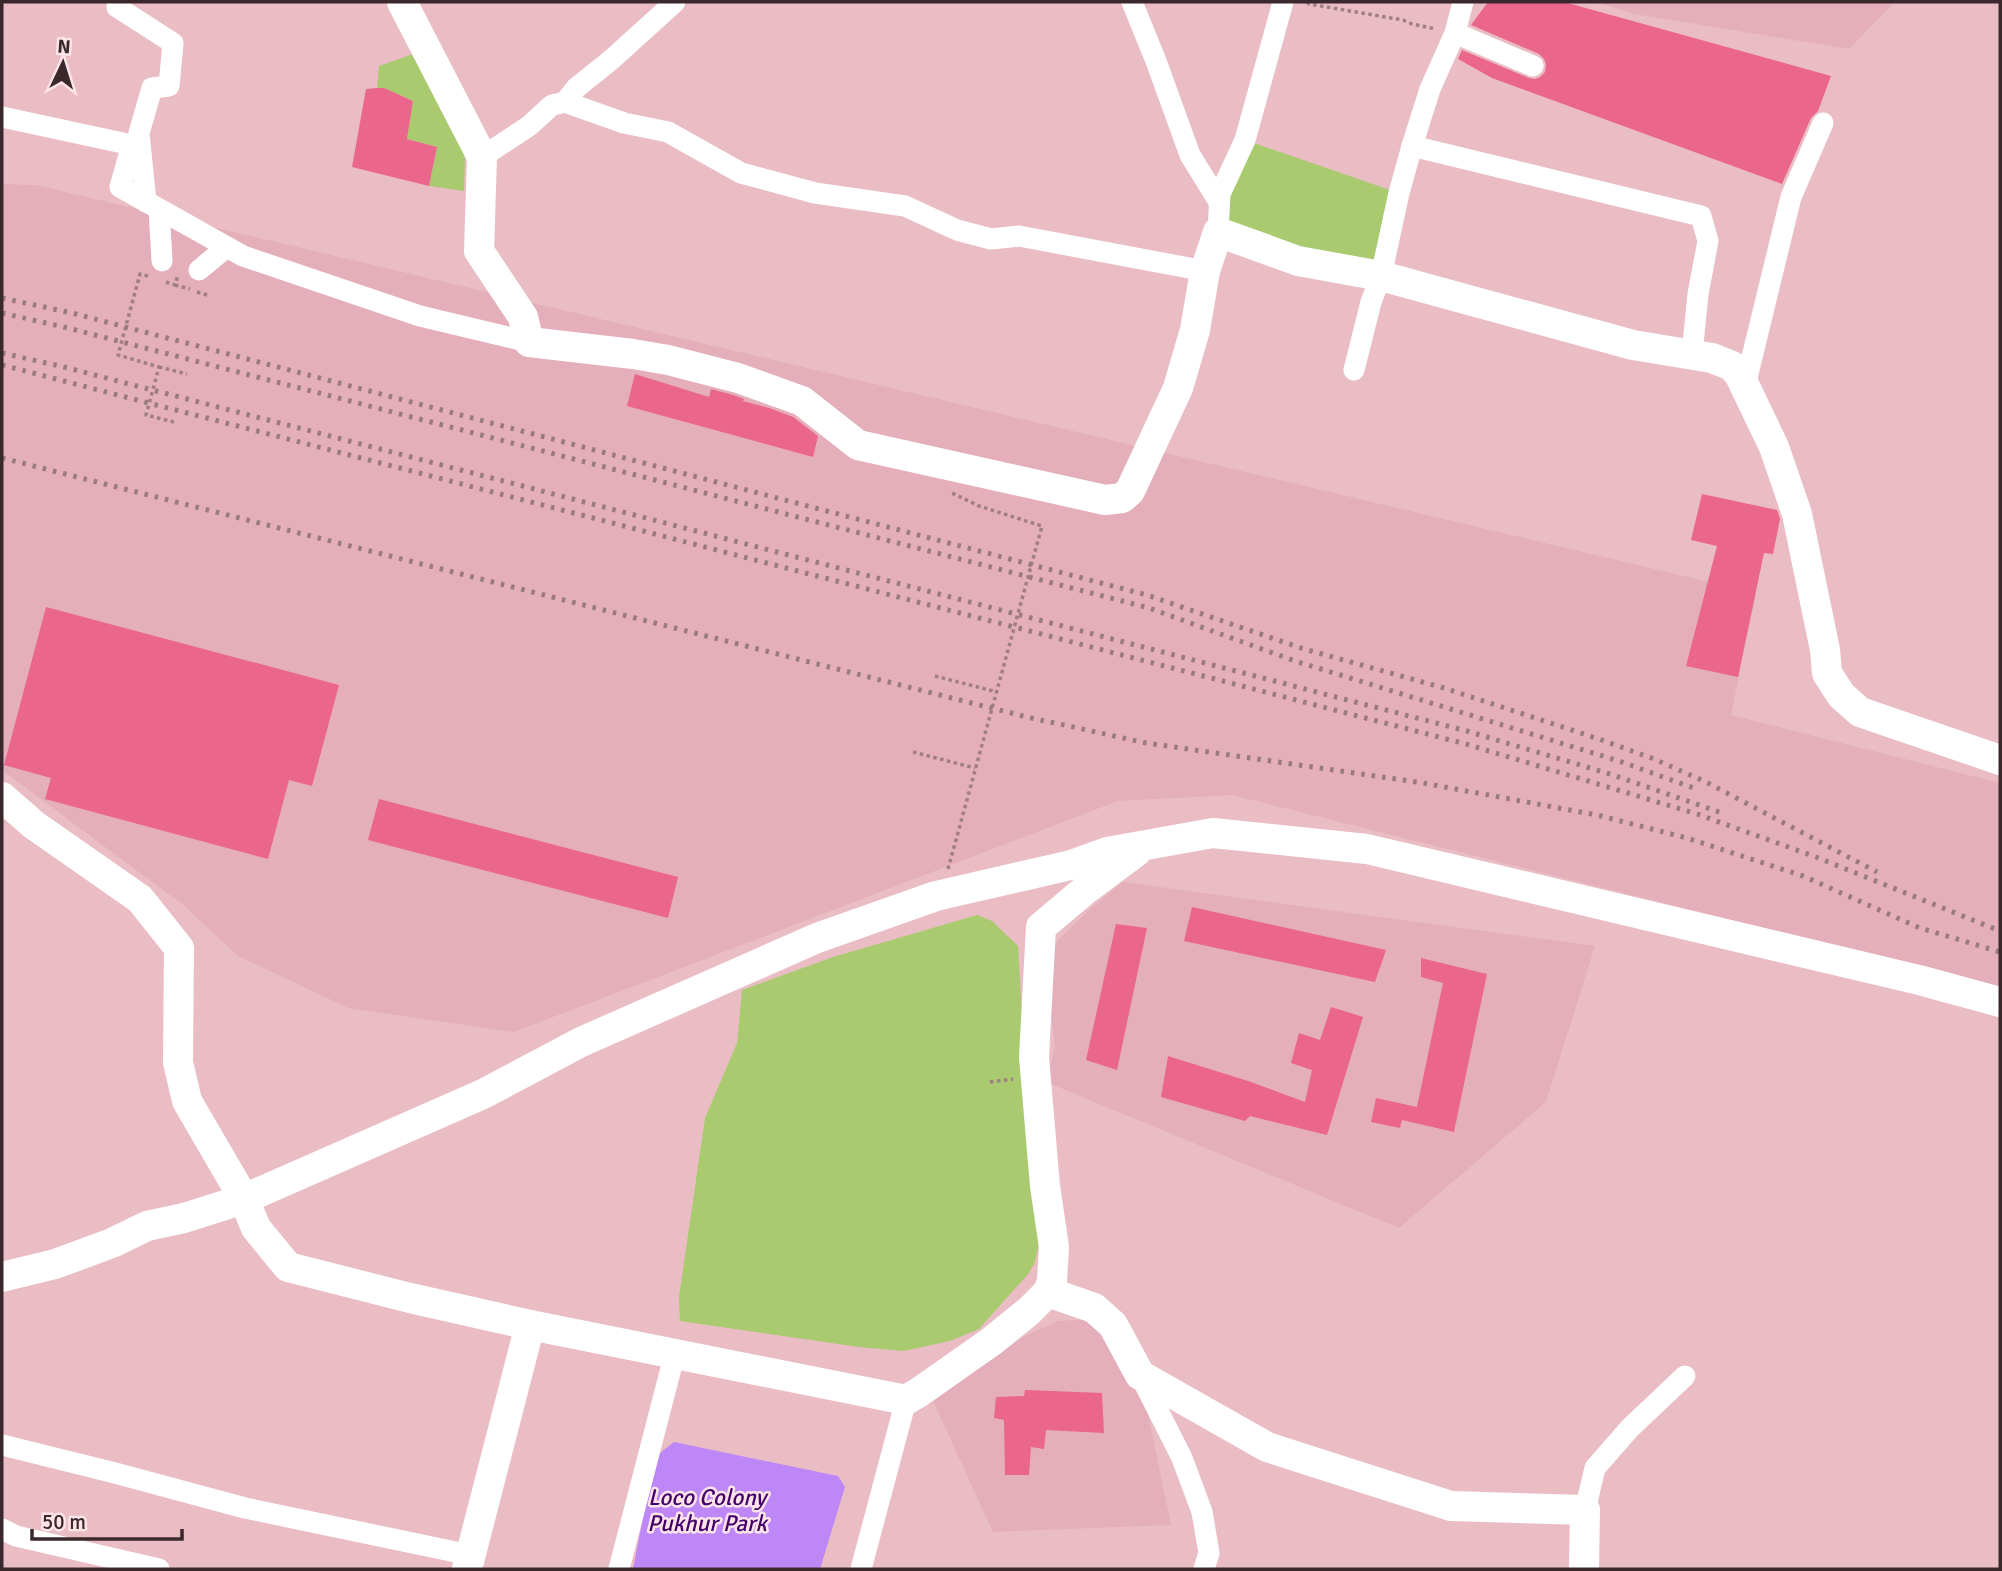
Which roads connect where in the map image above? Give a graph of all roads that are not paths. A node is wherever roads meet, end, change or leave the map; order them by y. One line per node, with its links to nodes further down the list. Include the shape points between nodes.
1 (118, 2): 15 (street, via 117,7 173,43 169,86 152,88 139,133)
2 (402, 2): 13 (main road)
3 (675, 2): 9 (street)
4 (1132, 2): 14 (street, via 1190,155)
5 (1283, 2): 14 (street, via 1245,140)
6 (1463, 2): 7 (street)
7 (1455, 33): 8 (street); 12 (street)
8 (1533, 66)
9 (565, 102): 13 (street, via 552,105); 18 (street, via 624,123 668,132 741,173 815,193 905,206 957,230 991,239 1019,236)
10 (2, 117): 15 (street, via 132,145 120,187)
11 (1823, 123): 23 (street, via 1791,197)
12 (1412, 146): 19 (street); 21 (street, via 1702,216 1709,241)
13 (482, 156): 20 (main road, via 480,251 523,317)
14 (1219, 202): 16 (street)
15 (153, 205): 17 (street); 17 (street, via 171,273)
16 (1218, 232): 18 (main road); 19 (main road, via 1298,261)
17 (227, 247): 20 (street, via 421,317)
18 (1205, 271): 20 (main road, via 1195,330 1178,388 1130,491 1122,498 1105,500 858,445 802,401 738,378 668,360)
19 (1381, 276): 21 (main road, via 1633,345); 22 (street)
20 (529, 342)
21 (1692, 354): 23 (main road, via 1732,366)
22 (1354, 370)
23 (1745, 386): 24 (main road, via 1774,447 1797,514 1827,673 1841,695 1860,712)
24 (2000, 760)
25 (2, 797): 28 (main road, via 140,899 179,948 178,1062 187,1101)
26 (1144, 846): 27 (main road, via 1213,833 1367,849); 28 (main road, via 936,896 817,938 581,1042 483,1094); 30 (main road, via 1041,927 1034,1057 1054,1247)
27 (2000, 1002)
28 (244, 1199): 29 (main road, via 147,1226 55,1264); 31 (main road, via 256,1228 288,1267)
29 (2, 1276)
30 (1048, 1292): 33 (main road, via 1094,1308 1113,1325); 35 (main road, via 992,1342)
31 (530, 1325): 32 (main road); 39 (main road)
32 (676, 1353): 35 (main road); 41 (street)
33 (1140, 1375): 37 (main road, via 1267,1447 1451,1506); 43 (street, via 1182,1458 1202,1513 1209,1553)
34 (1685, 1376): 37 (street, via 1630,1427 1595,1468)
35 (906, 1399): 42 (street)
36 (2, 1445): 39 (street)
37 (1585, 1510): 44 (main road)
38 (2, 1529): 40 (street)
39 (468, 1562)
40 (159, 1569)
41 (619, 1569)
42 (861, 1569)
43 (1204, 1569)
44 (1584, 1569)

